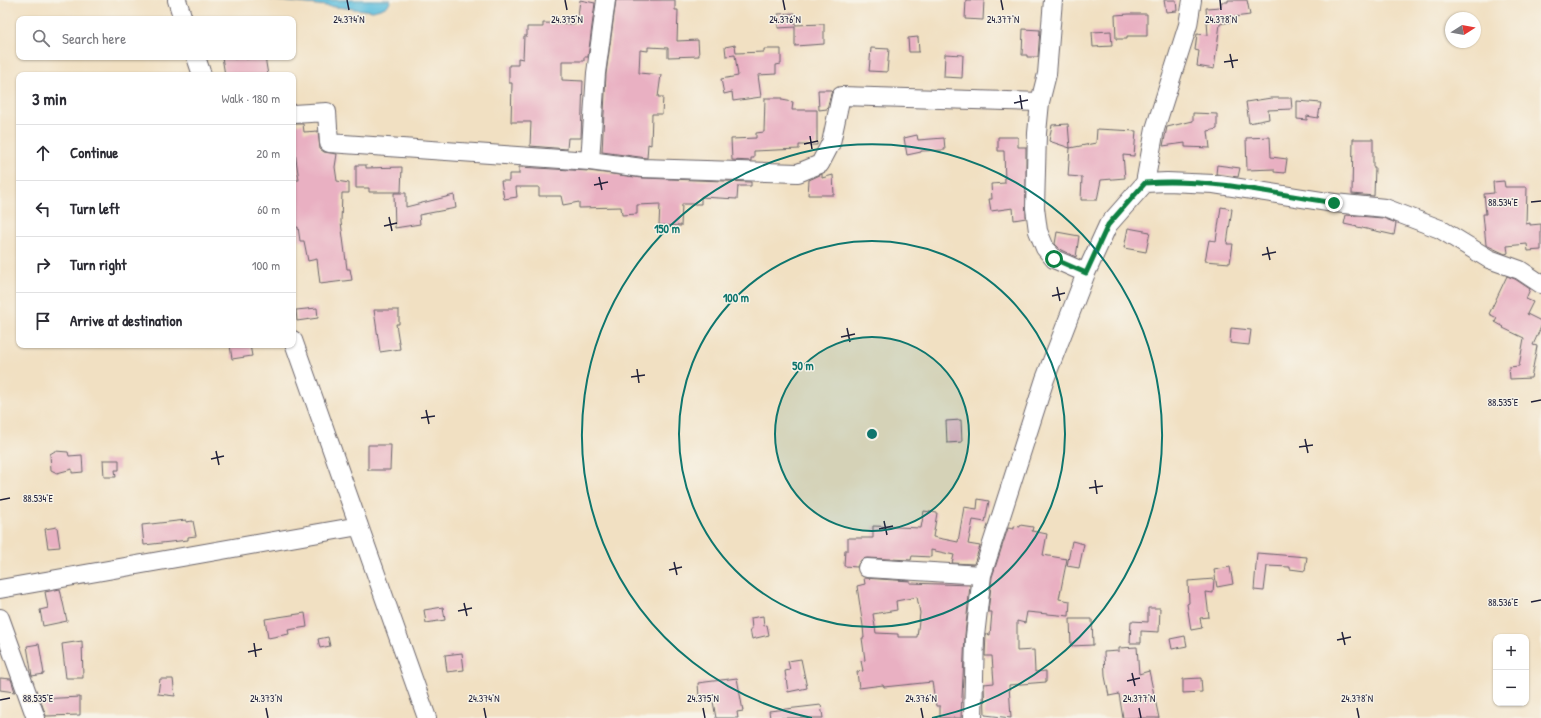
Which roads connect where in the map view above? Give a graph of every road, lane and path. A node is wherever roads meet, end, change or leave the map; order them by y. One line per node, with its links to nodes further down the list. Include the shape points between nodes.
1 (177, 0): 5 (street)
2 (606, 0): 10 (street, via 596,73)
3 (1053, 0): 8 (street, via 1047,74)
4 (1192, 0): 11 (street, via 1188,25 1155,128)
5 (182, 16)
6 (197, 60): 7 (street)
7 (201, 72)
8 (1040, 102): 10 (street, via 841,96 831,143 820,164 798,173 642,168); 12 (street, via 1035,208 1038,231 1054,259)
9 (296, 114): 10 (street, via 327,112 329,143)
10 (590, 161)
11 (1145, 183): 12 (street, via 1108,225); 13 (street, via 1214,184 1334,203 1385,208 1440,229 1489,259 1520,270)
12 (1086, 273): 17 (street, via 1044,379)
13 (1541, 284)
14 (296, 348): 15 (street)
15 (359, 526): 18 (street); 21 (street)
16 (867, 568): 17 (street)
17 (982, 575): 22 (street, via 975,636)
18 (0, 589)
19 (0, 618): 20 (street)
20 (36, 718)
21 (427, 718)
22 (973, 718)

